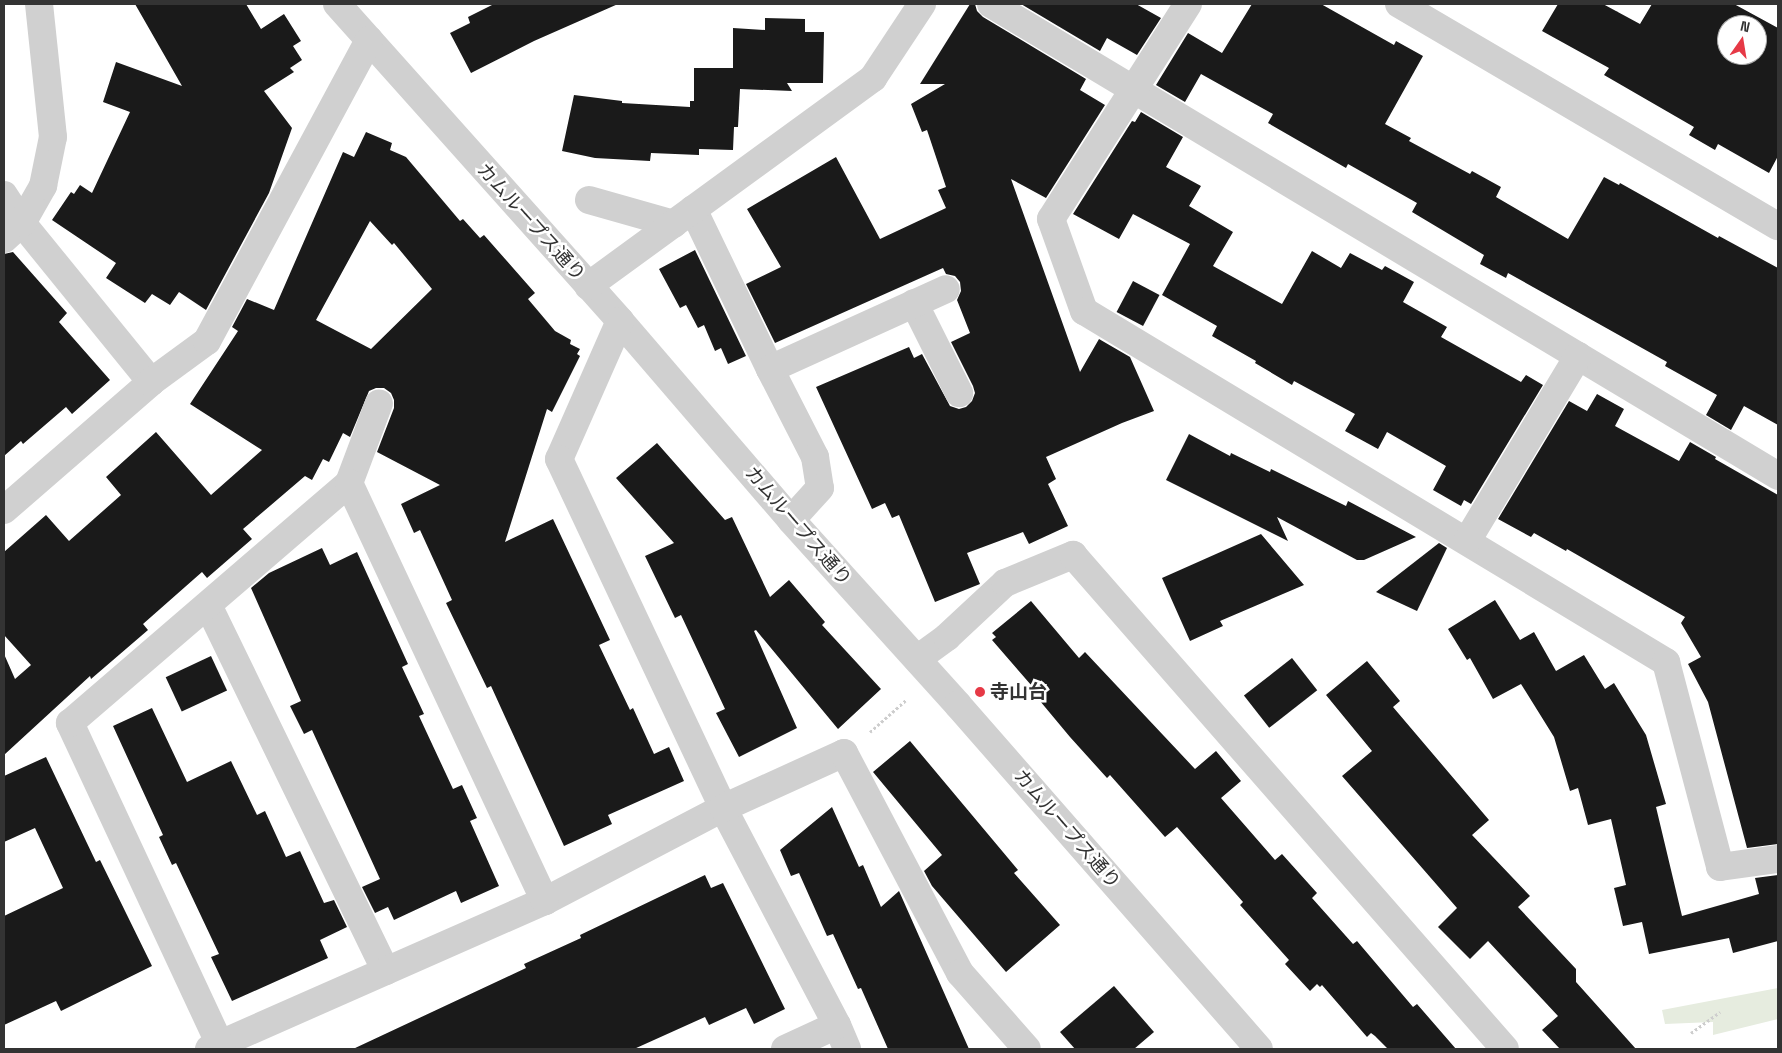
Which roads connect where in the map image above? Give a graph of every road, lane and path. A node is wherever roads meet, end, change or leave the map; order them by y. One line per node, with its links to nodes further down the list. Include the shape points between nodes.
1 (39, 4): 13 (street, via 53,137 43,186)
2 (337, 4): 7 (street, カムループス通り)
3 (922, 4): 11 (street, via 874,78)
4 (991, 4): 8 (street)
5 (1188, 4): 8 (street)
6 (1399, 4): 12 (street)
7 (369, 40): 14 (street, カムループス通り); 20 (street, via 207,341)
8 (1134, 89): 18 (street); 27 (street, via 1051,219 1084,311)
9 (4, 194): 13 (street)
10 (588, 200): 11 (street)
11 (684, 217): 14 (street); 19 (street)
12 (1778, 226)
13 (13, 231): 20 (street)
14 (588, 286): 17 (street, カムループス通り)
15 (946, 289): 16 (street)
16 (914, 303): 19 (street); 21 (street)
17 (620, 321): 26 (street, カムループス通り); 32 (street, via 558,459)
18 (1578, 356): 23 (street); 27 (street)
19 (770, 369): 26 (street, via 815,457 820,488)
20 (150, 382): 25 (street)
21 (959, 393)
22 (379, 403): 24 (street)
23 (1778, 476)
24 (349, 483): 28 (street); 34 (street)
25 (4, 510)
26 (791, 520): 29 (street, カムループス通り)
27 (1467, 541): 33 (street, via 1666,662 1720,867)
28 (208, 605): 35 (street); 39 (street, via 70,723)
29 (917, 659): 43 (street, カムループス通り); 44 (street, via 947,637 1005,584 1072,555)
30 (906, 700): 31 (path)
31 (844, 753): 32 (street); 42 (street, via 960,973)
32 (723, 808): 34 (street); 37 (street)
33 (1778, 859)
34 (545, 901): 35 (street)
35 (386, 971): 39 (street)
36 (1720, 1012): 38 (path)
37 (837, 1025): 40 (street); 41 (street)
38 (1691, 1033)
39 (216, 1048)
40 (786, 1049)
41 (847, 1049)
42 (1026, 1049)
43 (1258, 1049)
44 (1505, 1049)

